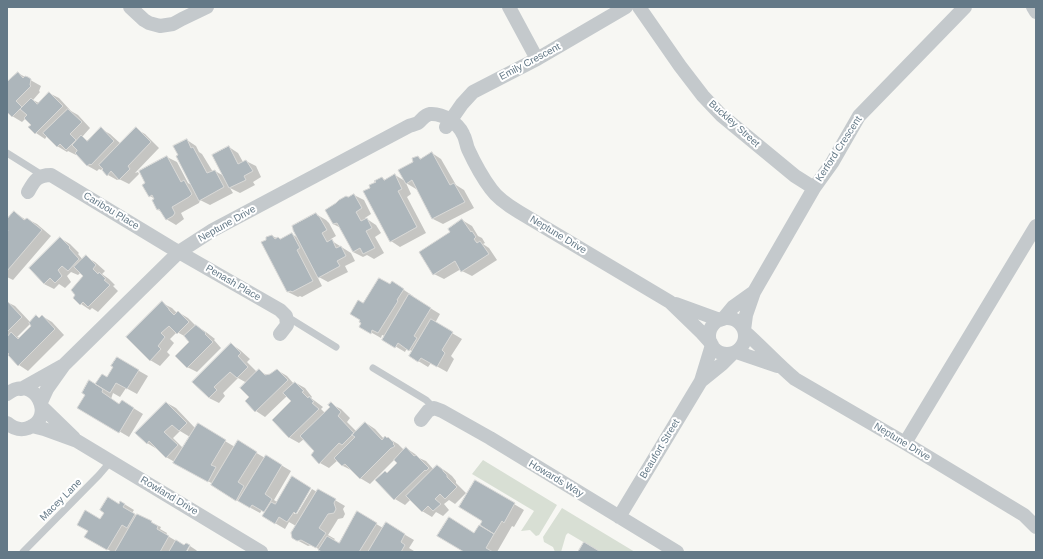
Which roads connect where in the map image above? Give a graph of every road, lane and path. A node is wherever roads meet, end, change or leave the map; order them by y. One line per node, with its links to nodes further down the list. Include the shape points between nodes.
1 (207, 7): 7 (street, via 182,19 158,16)
2 (509, 7): 9 (street)
3 (626, 7): 9 (street, Emily Crescent)
4 (639, 7): 13 (street, Buckley Street, via 703,96 795,176)
5 (965, 7): 13 (street, Kerford Crescent, via 859,116 832,163)
6 (1033, 7): 8 (street)
7 (132, 8)
8 (1036, 12)
9 (537, 59): 10 (street, Emily Crescent, via 473,92)
10 (448, 124): 16 (street, Neptune Drive, via 444,117 430,114 196,240); 18 (street, Neptune Drive, via 459,128 491,190 505,202)
11 (7, 153): 12 (lane, Caribou Place)
12 (42, 175): 14 (street); 16 (street, Caribou Place, via 50,175)
13 (814, 188): 17 (street, Kerford Crescent)
14 (28, 192)
15 (1036, 226): 37 (street)
16 (180, 252): 19 (street, Penash Place, via 280,310); 26 (street, Neptune Drive)
17 (754, 292): 20 (street, Kerford Crescent); 21 (street, Kerford Crescent, via 746,315)
18 (670, 302): 20 (street, Neptune Drive); 23 (street, Neptune Drive)
19 (286, 316): 22 (street, via 287,325); 24 (lane, Penash Place)
20 (722, 319): 21 (street, via 735,320); 23 (street, via 711,328)
21 (744, 331): 25 (street, via 744,344); 28 (street, Neptune Drive)
22 (280, 334)
23 (711, 344): 25 (street, via 721,353); 29 (street, Beaufort Street)
24 (336, 346)
25 (734, 353): 28 (street, Neptune Drive); 29 (street, Beaufort Street)
26 (64, 365): 30 (street, Neptune Drive); 31 (street, Neptune Drive, via 47,389)
27 (372, 368): 32 (lane, Howards Way, via 426,400)
28 (781, 368): 37 (street, Neptune Drive, via 794,379)
29 (701, 380): 39 (street, Beaufort Street)
30 (13, 390): 31 (street, Rowland Drive, via 28,389 37,396)
31 (41, 404): 34 (street, Neptune Drive, via 40,418); 36 (street, Rowland Drive)
32 (434, 408): 33 (street); 39 (street, Howards Way, via 483,434)
33 (420, 420)
34 (32, 426): 35 (street, via 24,429); 36 (street, Rowland Drive)
35 (10, 428)
36 (77, 441): 38 (street, Rowland Drive)
37 (905, 443): 40 (street, Neptune Drive)
38 (111, 461): 42 (lane, Macey Lane); 43 (street, Rowland Drive)
39 (619, 517): 44 (street, Howards Way)
40 (1030, 517): 41 (street, Neptune Drive)
41 (1036, 527)
42 (23, 552)
43 (261, 552)
44 (677, 552)

